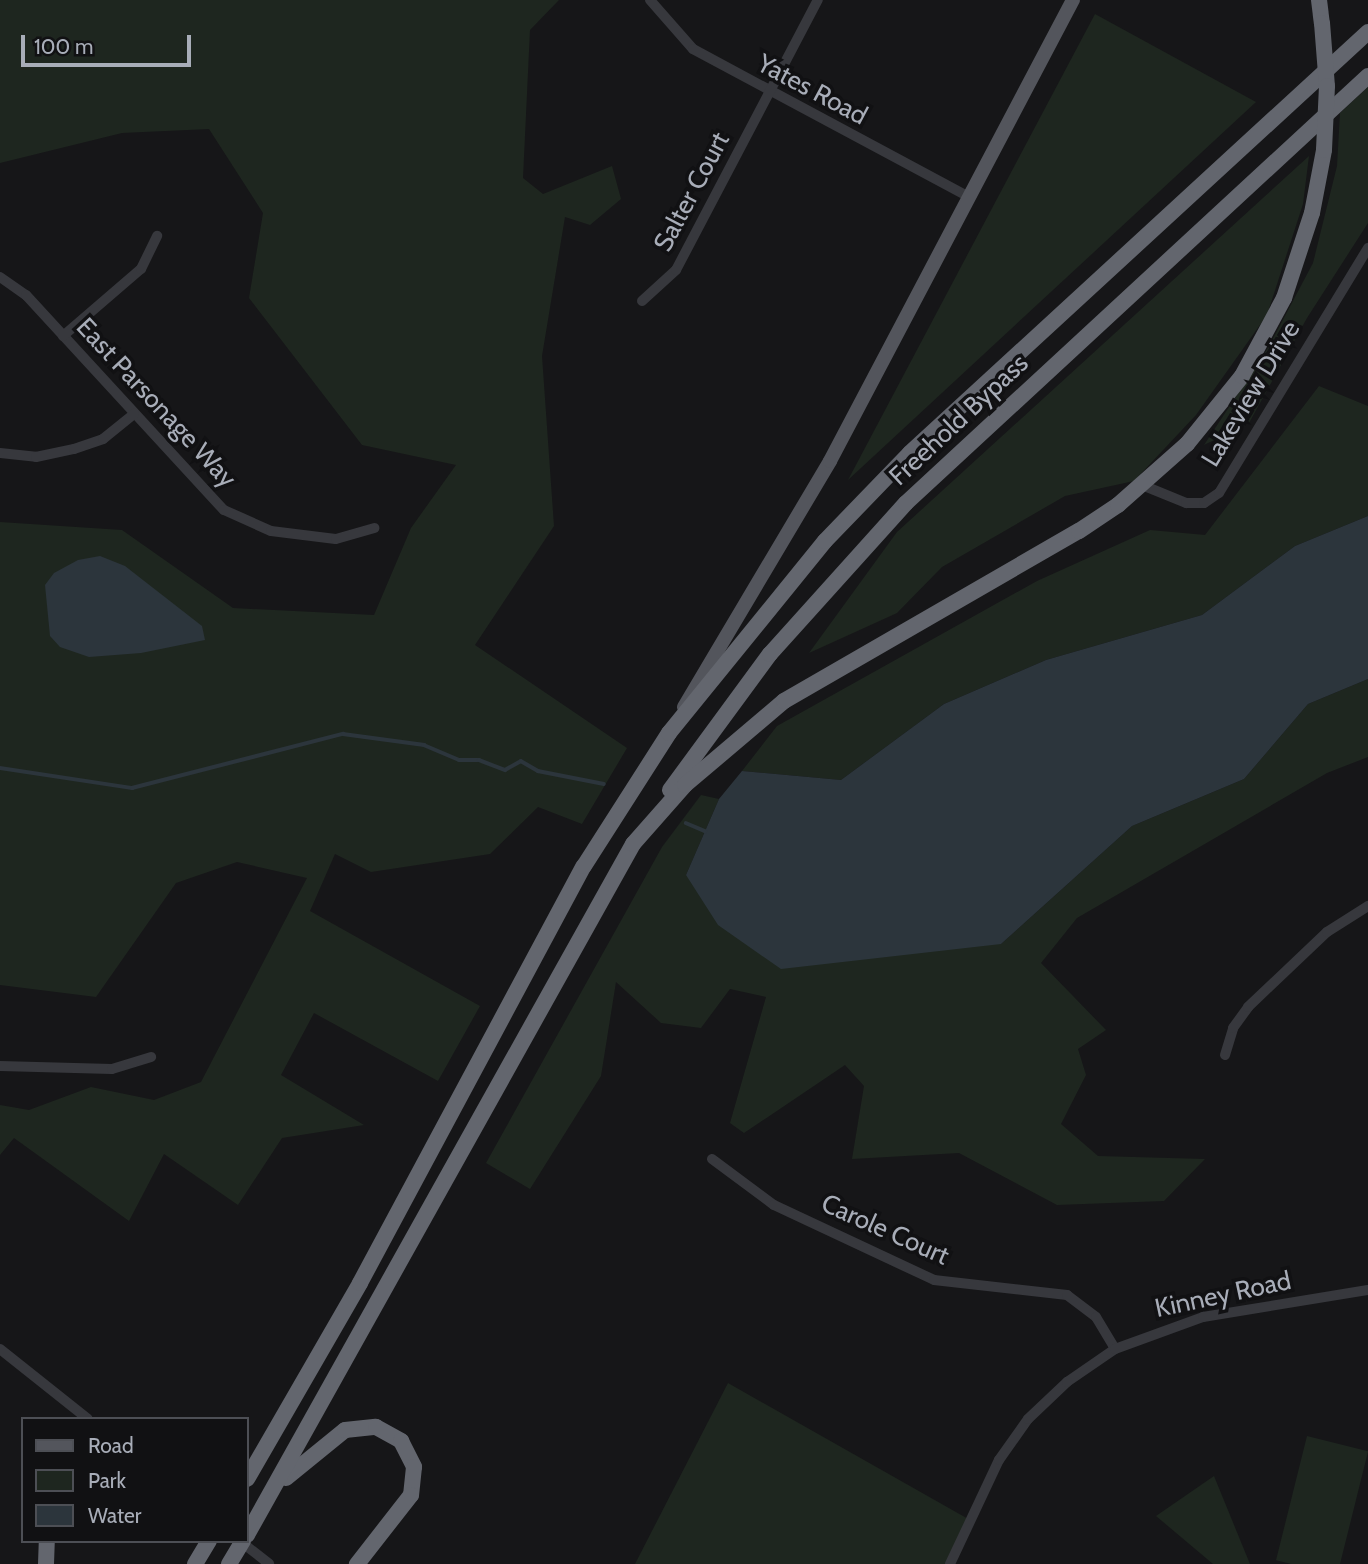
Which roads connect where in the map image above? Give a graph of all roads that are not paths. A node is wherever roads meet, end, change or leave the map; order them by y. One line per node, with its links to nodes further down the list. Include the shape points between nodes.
1 (650, 0): 7 (street, Yates Road, via 692,49)
2 (818, 0): 7 (street, Salter Court)
3 (1073, 0): 8 (main road)
4 (1319, 0): 16 (highway, bridge, via 1327,86 1324,150 1299,258 1264,338 1214,413)
5 (1368, 32): 18 (highway, Freehold Bypass, via 910,453 817,551)
6 (1368, 76): 19 (highway, Freehold Bypass, via 965,446 867,543 770,654)
7 (769, 93): 8 (street, Yates Road); 12 (street, Salter Court, via 676,270)
8 (969, 197): 18 (main road, via 830,461)
9 (158, 236): 13 (street, via 141,269)
10 (1368, 248): 16 (street, Lakeview Drive, via 1219,493 1204,503 1186,503)
11 (0, 277): 13 (street, East Parsonage Way, via 26,295)
12 (642, 301)
13 (63, 336): 14 (street, East Parsonage Way)
14 (134, 414): 15 (street, via 103,439 74,449 36,457); 17 (street, East Parsonage Way, via 224,510 250,524 336,539)
15 (0, 453)
16 (1142, 485): 19 (highway, via 1079,531 784,701 685,785)
17 (374, 528)
18 (669, 733): 29 (highway, Freehold Bypass, via 583,866 355,1292)
19 (633, 844): 30 (highway, via 543,998)
20 (1368, 906): 21 (street, via 1327,932 1248,1007 1233,1028)
21 (1225, 1055)
22 (151, 1057): 23 (street, via 112,1069)
23 (0, 1066)
24 (712, 1159): 27 (street, Carole Court, via 774,1205 934,1280 1067,1294 1096,1317)
25 (1368, 1290): 27 (street, Kinney Road, via 1203,1317)
26 (0, 1349): 28 (street)
27 (1115, 1349): 41 (street, Kinney Road, via 1067,1382 1028,1419 987,1481)
28 (85, 1417)
29 (248, 1477)
30 (276, 1487): 31 (highway); 40 (highway, via 345,1430 376,1427 401,1441 414,1467 411,1495)
31 (248, 1532)
32 (47, 1543): 36 (highway)
33 (208, 1543): 37 (highway)
34 (241, 1543): 38 (highway)
35 (246, 1543): 39 (street)
36 (46, 1564)
37 (195, 1564)
38 (229, 1564)
39 (269, 1564)
40 (357, 1564)
41 (950, 1564)

